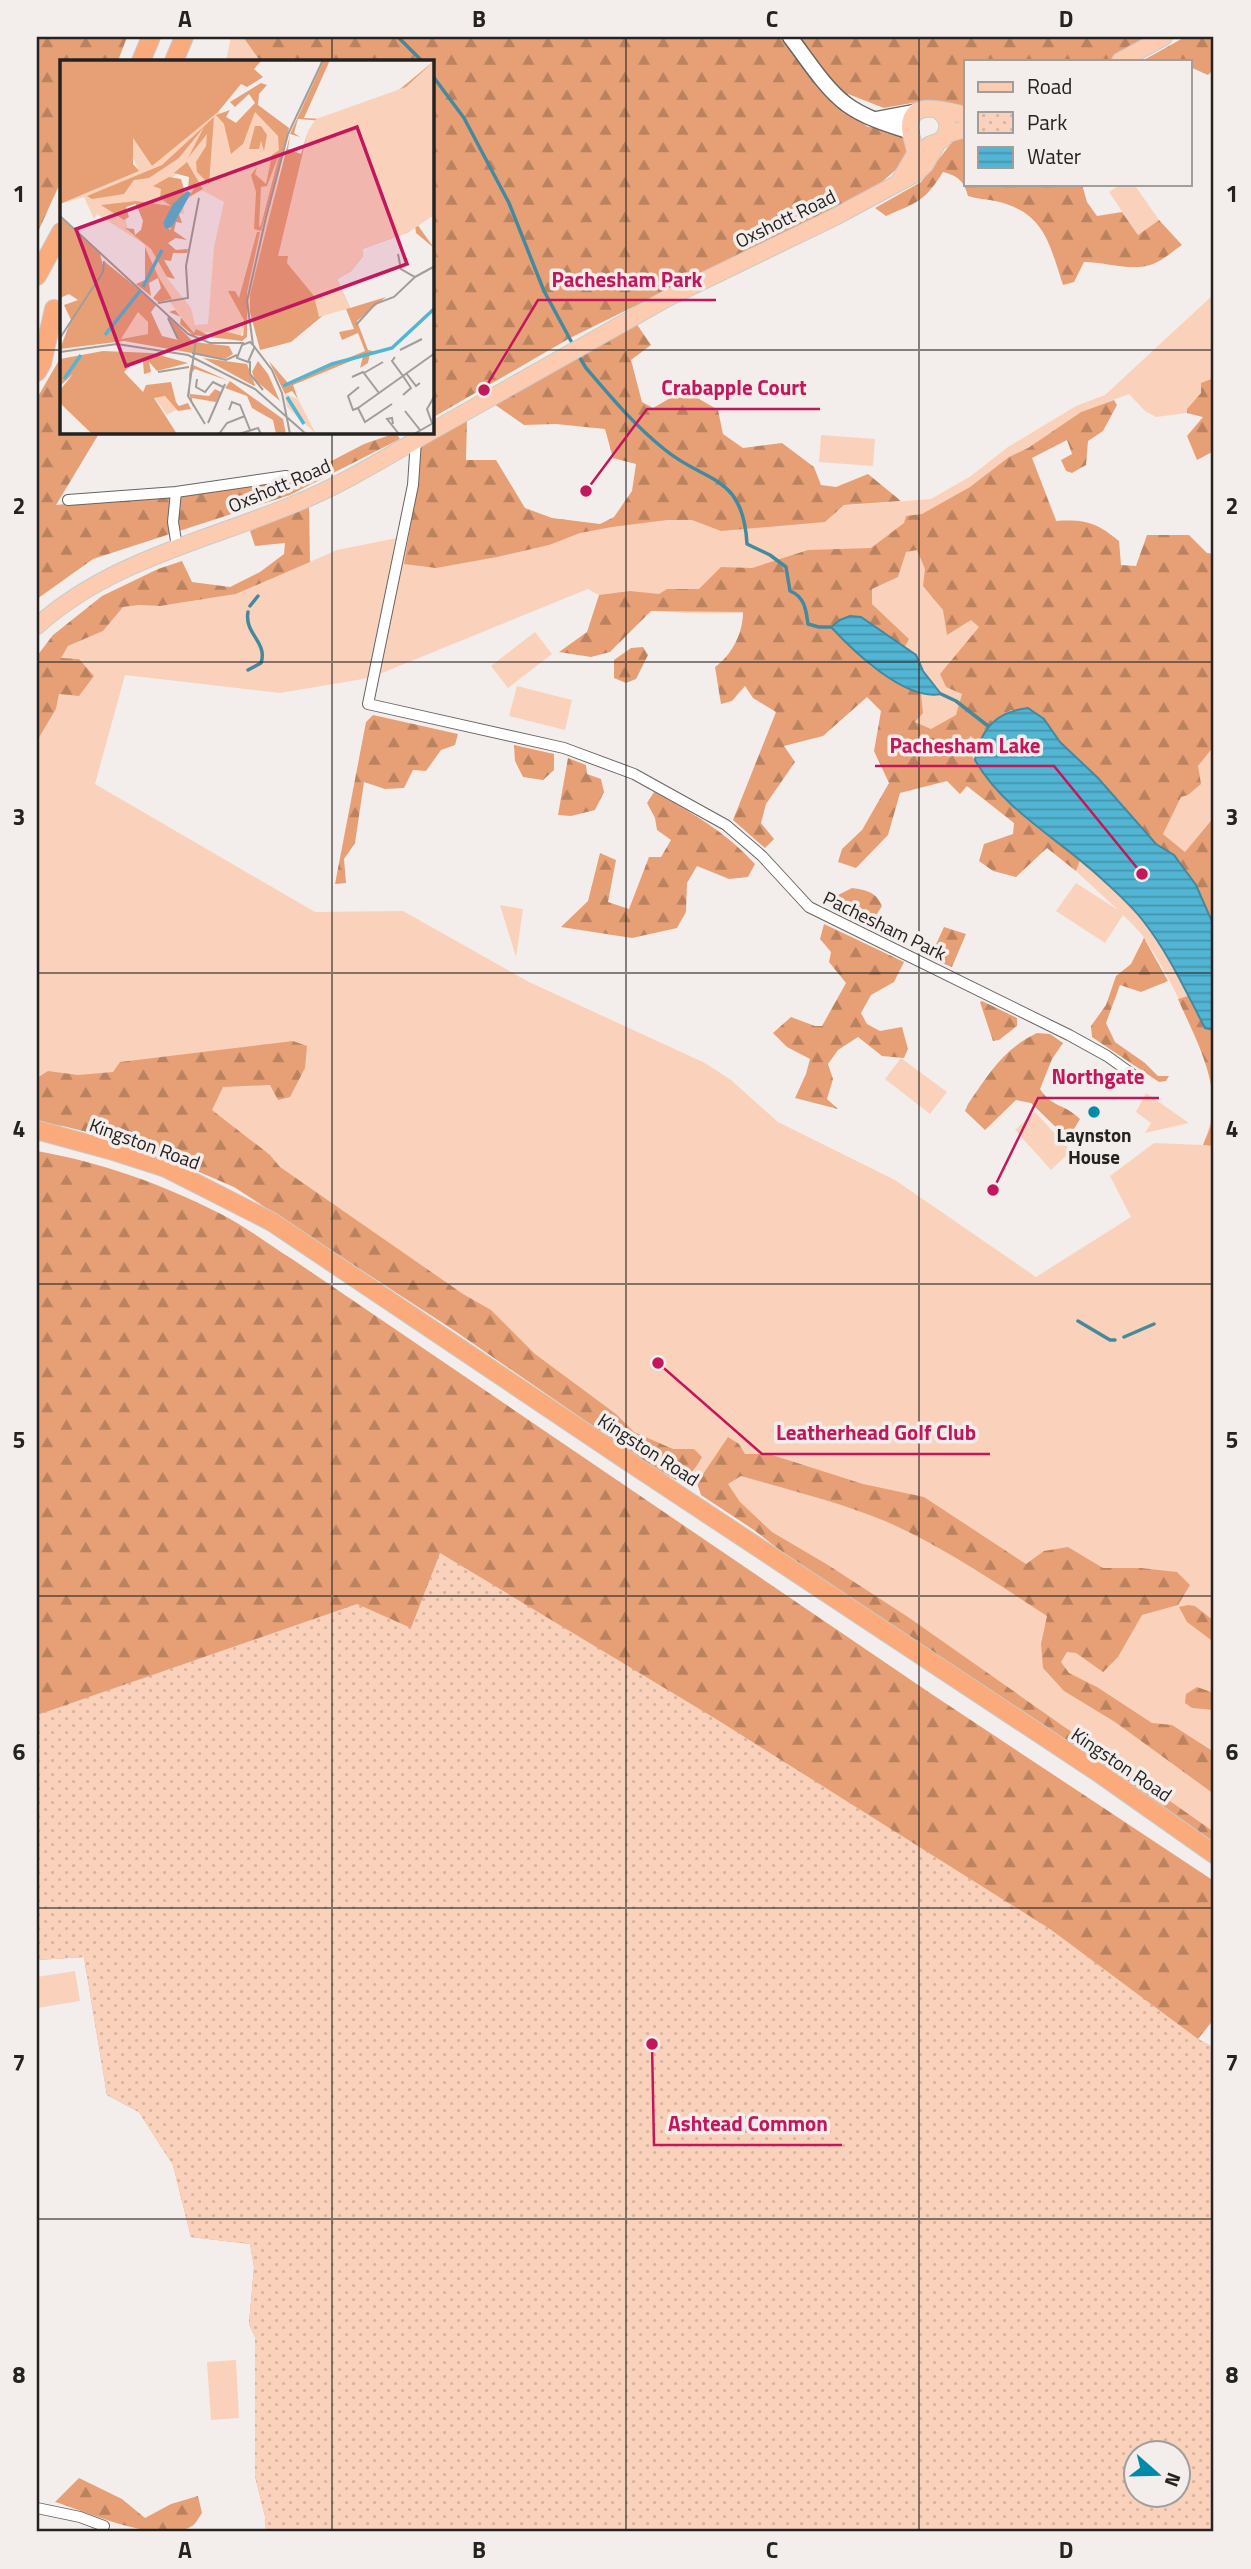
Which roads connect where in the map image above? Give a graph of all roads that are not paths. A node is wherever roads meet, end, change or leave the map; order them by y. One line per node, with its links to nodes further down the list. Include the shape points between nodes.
1 (151, 37): 5 (highway)
2 (184, 37): 6 (highway)
3 (790, 37): 11 (street, via 845,104)
4 (1164, 37): 7 (main road)
5 (141, 60)
6 (174, 60)
7 (1122, 60)
8 (937, 110): 9 (main road); 10 (main road); 14 (main road, via 946,117)
9 (919, 111): 11 (street); 13 (main road, via 911,120)
10 (964, 115)
11 (877, 119): 13 (street)
12 (964, 130): 14 (main road)
13 (912, 134): 14 (main road, via 923,144); 15 (main road, via 915,154)
14 (941, 139): 15 (main road, Oxshott Road, via 925,165)
15 (898, 183): 21 (main road, Oxshott Road, via 666,299)
16 (60, 234): 17 (highway)
17 (37, 276)
18 (58, 302): 19 (highway); 20 (highway)
19 (37, 337)
20 (37, 372)
21 (434, 430)
22 (426, 434): 26 (main road, Oxshott Road, via 296,504); 28 (street, Pachesham Park, via 368,704 564,748 634,774 726,825 762,856 808,907 1069,1035)
23 (286, 476): 24 (street, Oxshott Road)
24 (176, 492): 25 (street, Oxshott Road); 26 (street, via 173,522)
25 (68, 499)
26 (177, 547): 27 (main road, Oxshott Road, via 110,576)
27 (37, 626)
28 (1139, 1079)
29 (37, 1130): 30 (highway, Kingston Road, via 166,1168 272,1222)
30 (1214, 1854)
31 (37, 2508): 32 (street)
32 (104, 2526)

